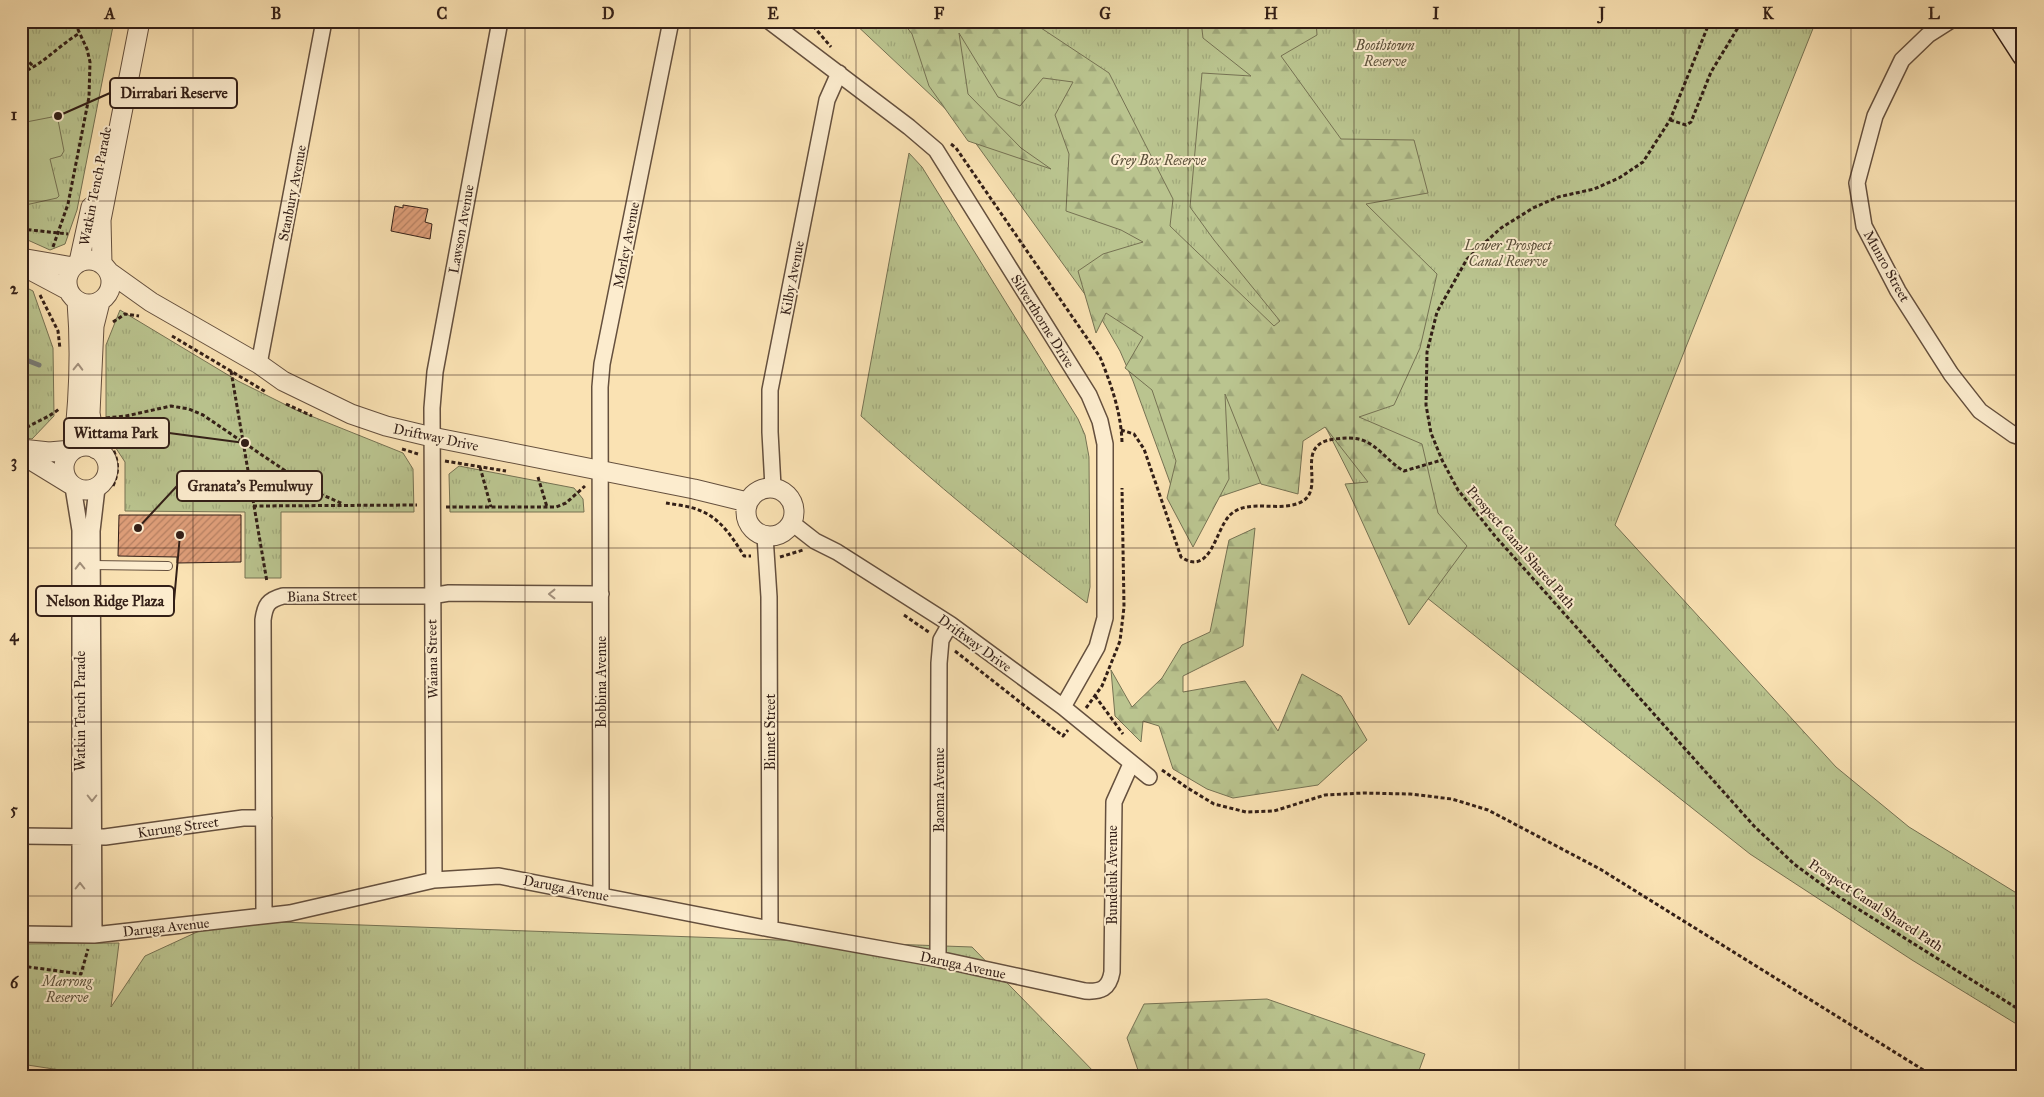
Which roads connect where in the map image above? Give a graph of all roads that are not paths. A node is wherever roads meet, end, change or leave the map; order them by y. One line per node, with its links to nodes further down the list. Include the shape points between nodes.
1 (127, 21): 12 (street, Watkin Tench Parade)
2 (140, 21): 14 (street, Watkin Tench Parade, via 101,220)
3 (324, 21): 18 (street, Stanbury Avenue)
4 (500, 21): 19 (street, Lawson Avenue, via 435,372)
5 (671, 21): 25 (street, Morley Avenue, via 602,364)
6 (769, 21): 10 (street, Silverthorne Drive)
7 (1950, 21): 20 (street, Munro Street, via 1928,35 1902,60 1875,116 1857,183 1864,226 1898,291 1951,374 1980,411)
8 (2001, 21): 9 (main road)
9 (2023, 56)
10 (839, 73): 27 (street, Kilby Avenue, via 827,100 770,390); 37 (street, Silverthorne Drive, via 936,150 1089,395 1100,421 1106,469 1105,618 1097,646)
11 (21, 258): 12 (street)
12 (76, 264): 14 (street, via 91,260); 15 (street, via 67,278)
13 (21, 265): 15 (street)
14 (105, 268): 16 (street, via 111,280); 17 (street, Driftway Drive)
15 (72, 295): 16 (street, via 88,304); 23 (street, one-way to 15, via 78,413 79,328)
16 (104, 298): 17 (street, Driftway Drive); 22 (street, via 94,326 90,413)
17 (150, 302): 18 (street, Driftway Drive)
18 (259, 364): 19 (street, Driftway Drive, via 283,381 351,414)
19 (432, 438): 25 (street, Driftway Drive); 35 (street, Waiana Street)
20 (2023, 438)
21 (21, 449): 23 (street)
22 (96, 449): 23 (street, via 84,446); 28 (street, via 108,464 106,478)
23 (73, 450): 26 (street, via 63,467)
24 (21, 454): 26 (street)
25 (600, 470): 29 (street, Driftway Drive); 34 (street, Bobbina Avenue)
26 (72, 485): 28 (street, via 85,491); 42 (street, Watkin Tench Parade, one-way to 26, via 80,530)
27 (773, 487): 29 (street, via 762,488); 30 (street, via 792,500)
28 (97, 488): 32 (street, Watkin Tench Parade)
29 (747, 502): 31 (street, via 747,520 757,533)
30 (792, 523): 31 (street, via 776,536); 36 (street, Driftway Drive, via 815,541)
31 (765, 536): 46 (street, Binnet Street, via 769,597)
32 (92, 565): 33 (lane); 42 (street, Watkin Tench Parade, one-way to 42)
33 (168, 566)
34 (601, 594): 35 (street, Biana Street, one-way to 35, via 449,593); 44 (street, Bobbina Avenue)
35 (431, 596): 40 (street, Biana Street, via 283,596 265,605); 43 (street, Waiana Street)
36 (950, 624): 37 (street, Driftway Drive); 49 (street, Baoma Avenue, via 940,640 939,663)
37 (1063, 707): 38 (street, Driftway Drive)
38 (1131, 764): 39 (street, Driftway Drive); 50 (street, Bundeluk Avenue, via 1114,802 1112,972)
39 (1153, 772)
40 (264, 818): 42 (street, Kurung Street); 45 (street, Biana Street)
41 (21, 836): 42 (street, Kurung Street)
42 (86, 837): 48 (street, Watkin Tench Parade)
43 (434, 880): 44 (street, Daruga Avenue, via 499,876); 45 (street, Daruga Avenue)
44 (601, 895): 46 (street, Daruga Avenue)
45 (264, 916): 48 (street, Daruga Avenue)
46 (770, 929): 49 (street, Daruga Avenue)
47 (21, 934): 48 (street, Daruga Avenue)
48 (87, 935)
49 (938, 959): 50 (street, Daruga Avenue, via 1085,991 1098,992)
50 (1105, 988)

